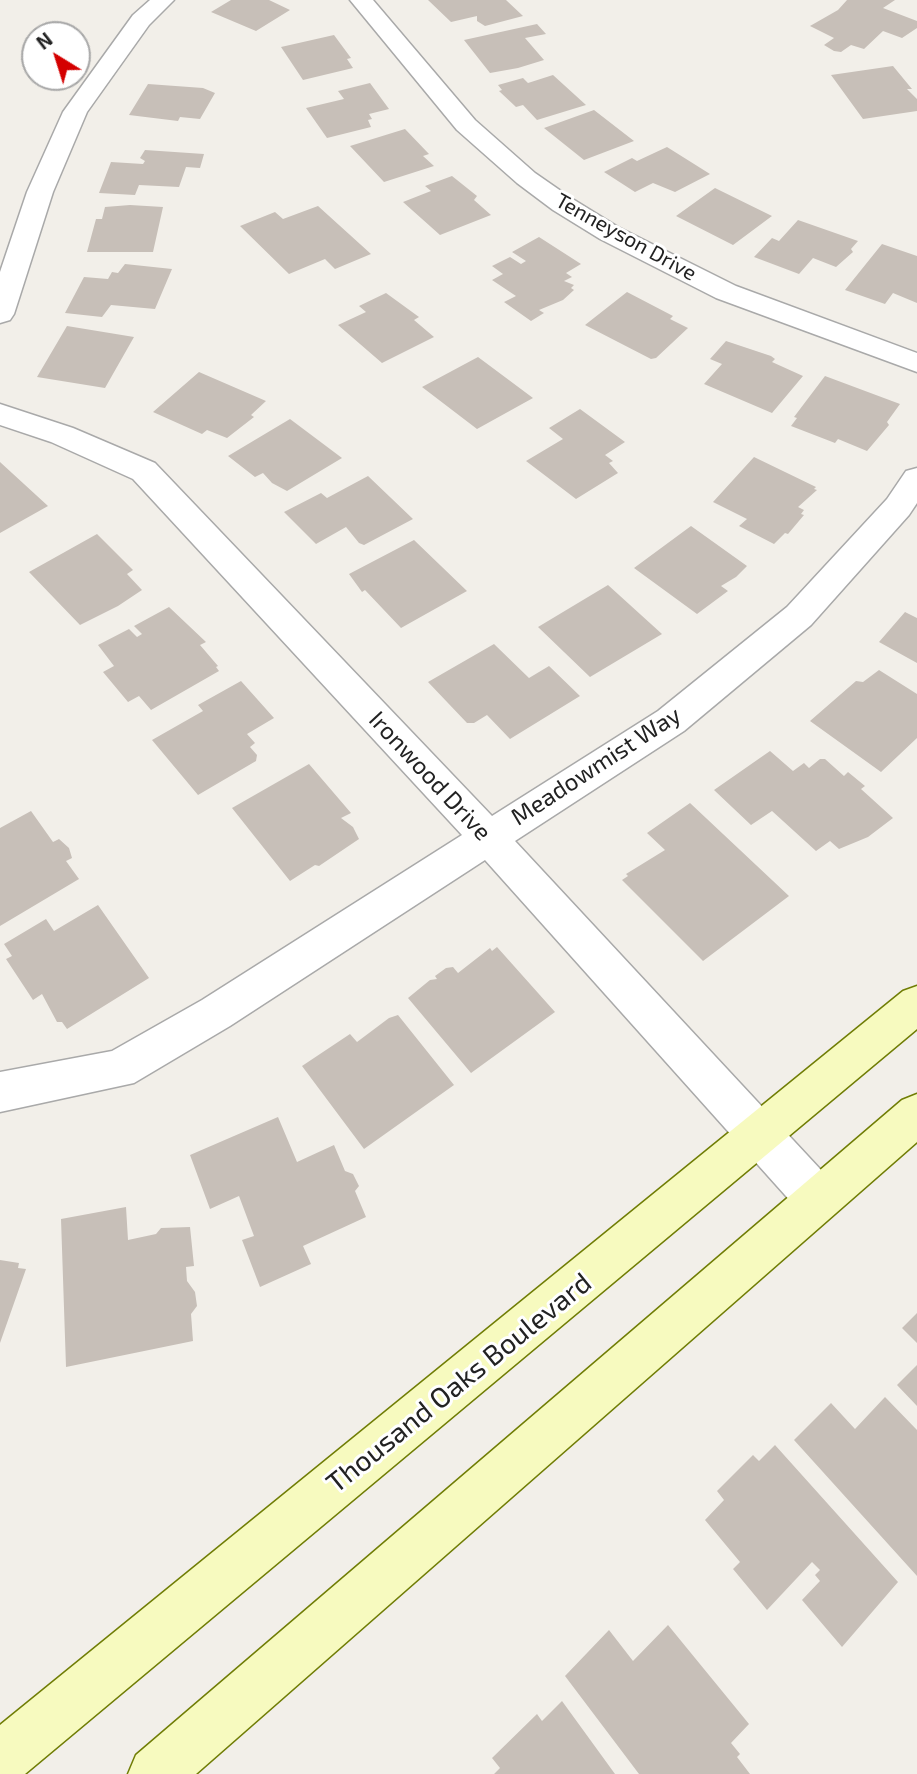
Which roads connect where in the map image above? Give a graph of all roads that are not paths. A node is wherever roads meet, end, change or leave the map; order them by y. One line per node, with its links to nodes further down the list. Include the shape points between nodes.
1 (163, 0): 3 (street, via 141,20 75,112 40,192)
2 (361, 0): 4 (street, Tenneyson Drive, via 466,125 562,204 726,292)
3 (0, 314)
4 (917, 363)
5 (0, 414): 7 (street, Ironwood Drive, via 144,471)
6 (917, 480): 7 (street, Meadowmist Way, via 799,616 671,721)
7 (487, 836): 9 (street, Meadowmist Way, via 216,1013 119,1069); 11 (street, Ironwood Drive)
8 (917, 1004): 11 (main road, Thousand Oaks Boulevard)
9 (0, 1092)
10 (917, 1114): 12 (main road)
11 (761, 1135): 12 (street, Ironwood Drive); 13 (main road, Thousand Oaks Boulevard)
12 (818, 1199): 14 (main road)
13 (0, 1760)
14 (155, 1774)

